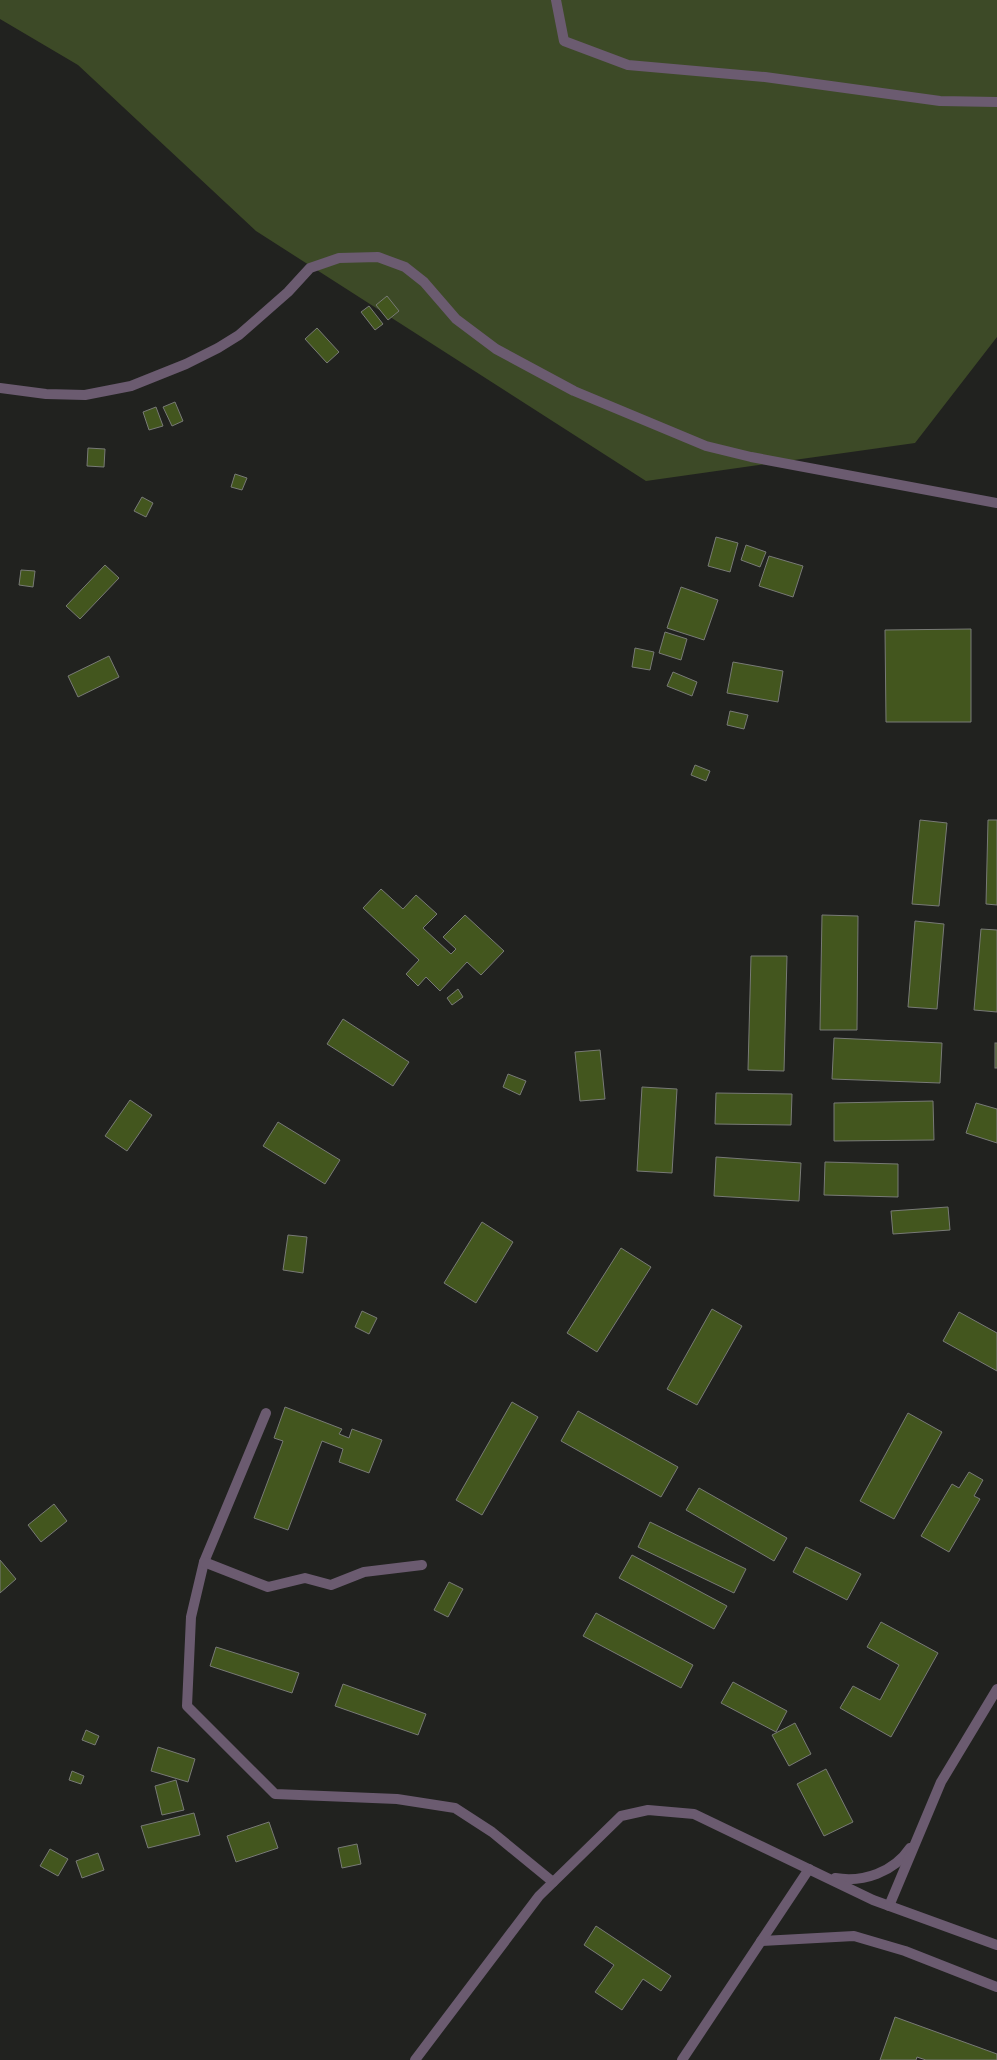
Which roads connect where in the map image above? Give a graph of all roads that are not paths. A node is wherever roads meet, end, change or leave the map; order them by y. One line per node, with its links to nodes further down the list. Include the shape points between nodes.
1 (556, 0): 2 (street, via 564,41 628,65 765,77 940,101)
2 (997, 102)
3 (0, 388): 4 (street, via 46,394 85,395 131,386 186,364 239,335 288,292 310,268 338,258 378,257 405,267 424,282 456,319 496,349 574,391 706,446 751,457)
4 (997, 503)
5 (266, 1413): 6 (street)
6 (204, 1562): 7 (street, via 268,1587 305,1578 331,1585 364,1572); 12 (street, via 191,1617 187,1706 275,1794 397,1799 455,1808 492,1832)
7 (422, 1565)
8 (997, 1689): 9 (street, via 941,1782)
9 (919, 1835): 11 (street, via 906,1854 889,1868 868,1877 846,1880); 13 (street)
10 (809, 1869): 11 (street); 12 (street, via 694,1814 648,1810 621,1816); 14 (street)
11 (823, 1876): 13 (street)
12 (554, 1882): 17 (street, via 539,1896)
13 (889, 1906): 15 (street)
14 (761, 1942): 16 (street, via 854,1936 905,1951); 18 (street)
15 (997, 1945)
16 (997, 1987)
17 (415, 2060)
18 (682, 2060)

